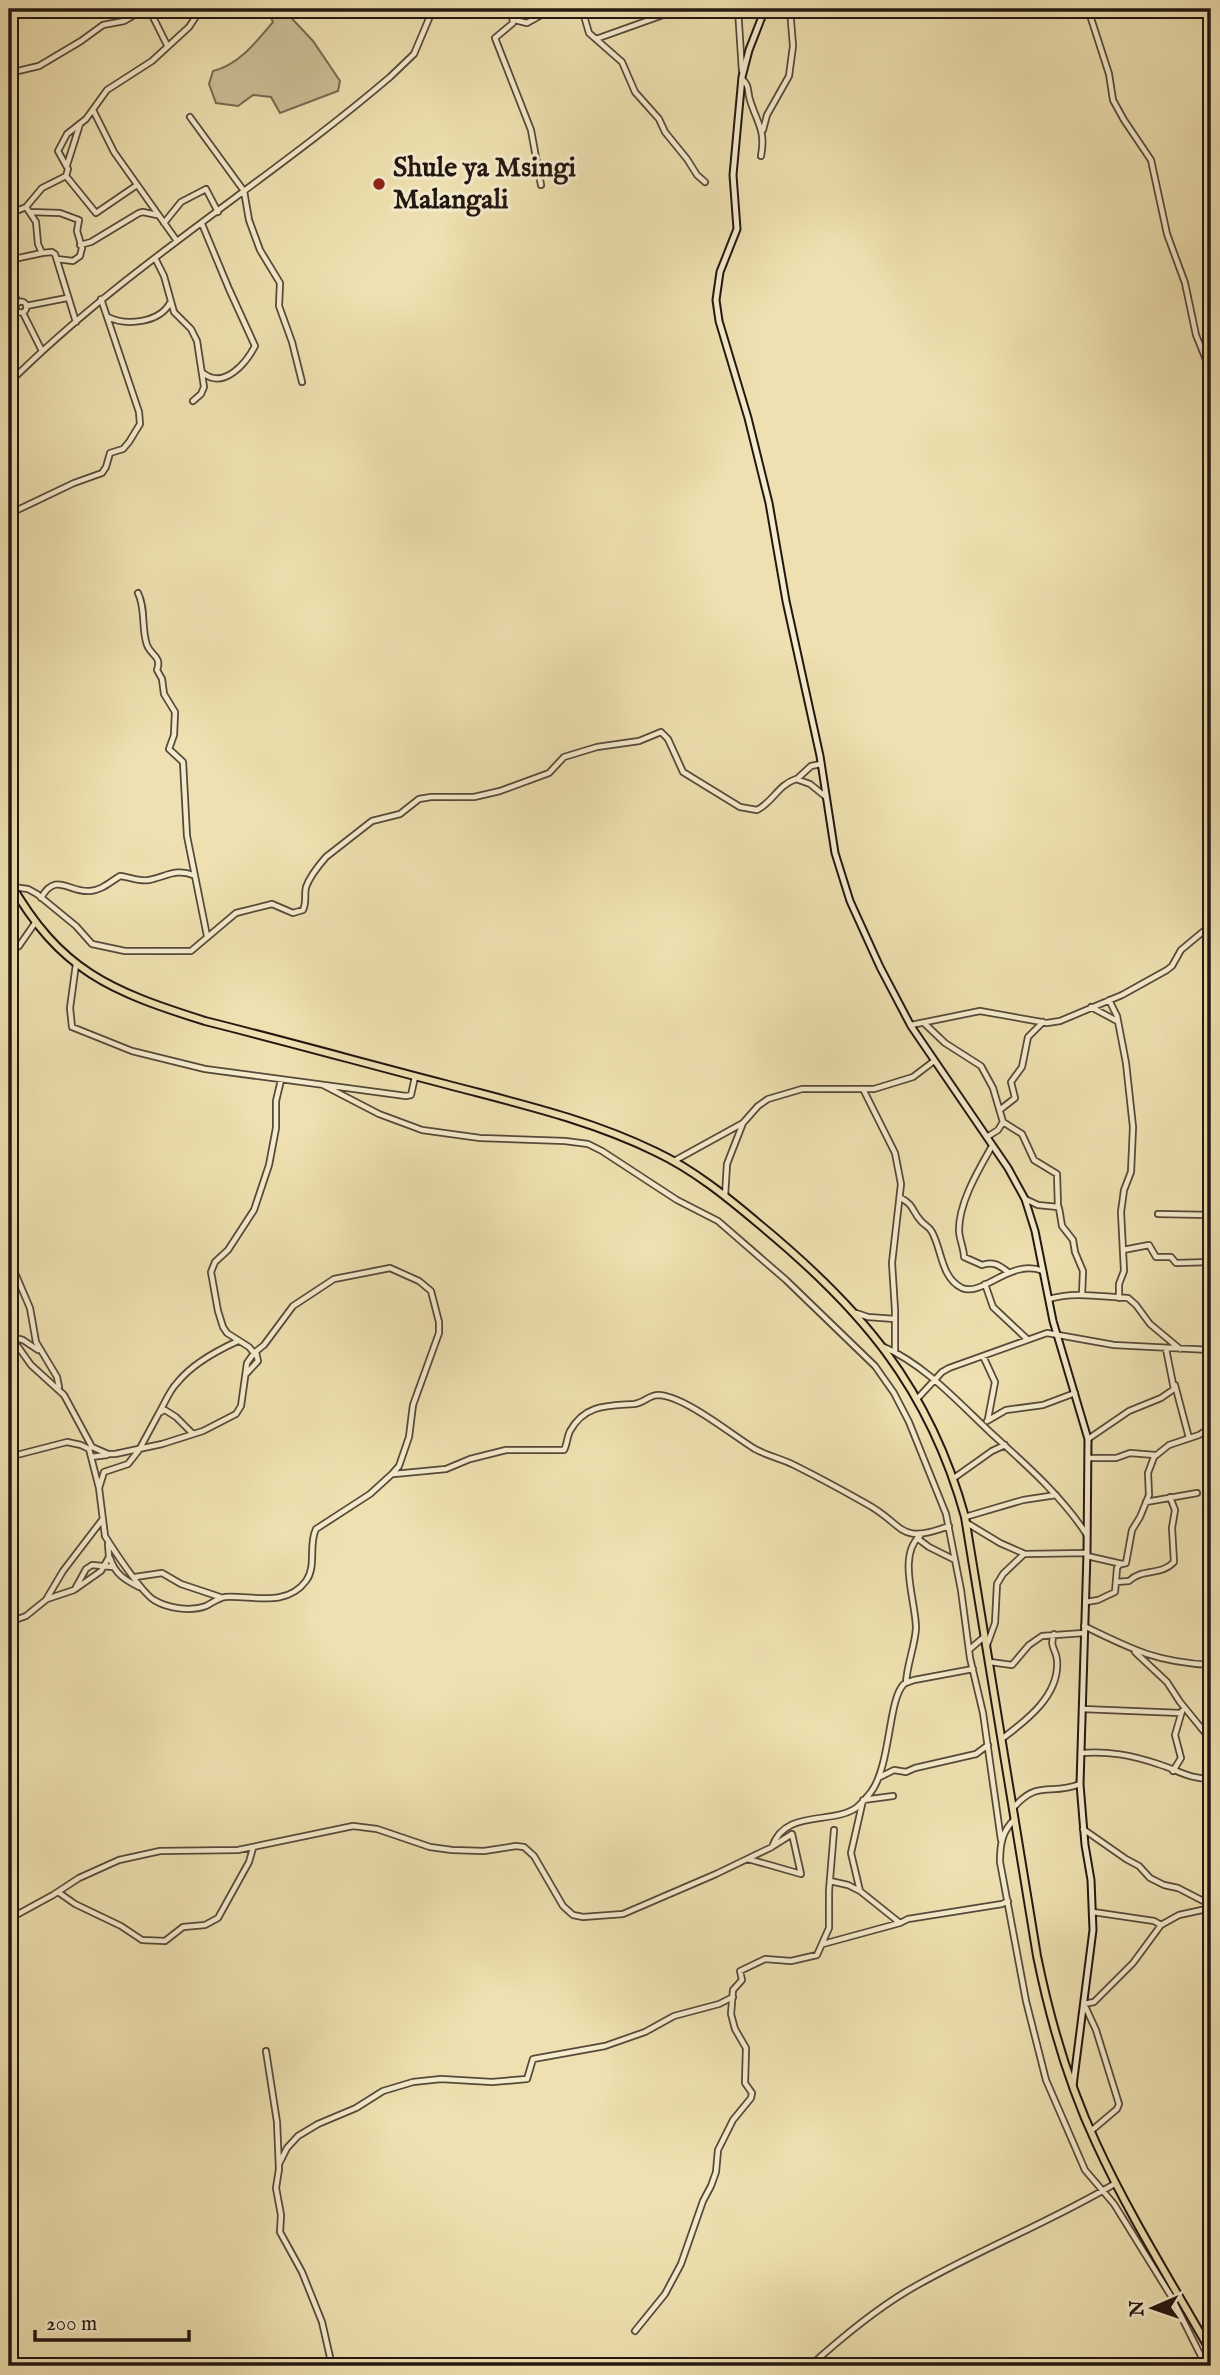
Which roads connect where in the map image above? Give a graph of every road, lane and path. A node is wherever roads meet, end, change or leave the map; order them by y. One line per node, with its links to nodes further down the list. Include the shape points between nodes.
1 (145, 9): 14 (street); 15 (street, via 124,21 103,25 39,66)
2 (201, 9): 14 (street, via 189,27)
3 (433, 9): 27 (street, via 414,54 403,65)
4 (510, 9): 12 (street)
5 (552, 9): 12 (street, via 527,23)
6 (582, 9): 13 (street, via 587,29)
7 (680, 9): 13 (street)
8 (738, 9): 16 (street)
9 (765, 9): 16 (street)
10 (790, 9): 20 (street, via 793,46 789,76 766,115)
11 (1088, 9): 52 (street, via 1113,100 1150,160 1164,225)
12 (513, 18): 25 (street, via 511,26 495,38 531,130)
13 (596, 39): 24 (street, via 622,62 635,92)
14 (167, 45): 17 (street, via 152,61 107,90)
15 (9, 73)
16 (742, 78): 20 (street); 59 (street, via 733,164 737,229 720,272 716,300 769,503)
17 (93, 109): 19 (street); 26 (street)
18 (190, 117): 27 (street)
19 (80, 123): 22 (street); 22 (street, via 59,149)
20 (763, 130): 21 (street)
21 (761, 156)
22 (66, 166): 23 (street)
23 (66, 176): 26 (street, via 96,213); 28 (street, via 42,188)
24 (705, 183)
25 (541, 185)
26 (137, 186): 31 (street)
27 (244, 191): 29 (street); 54 (street, via 260,250 280,283 279,306)
28 (28, 209): 30 (street); 35 (street, via 78,218); 36 (street, via 36,222)
29 (218, 212): 32 (street, via 206,189 181,202); 33 (street)
30 (9, 214)
31 (158, 215): 32 (street); 35 (street, via 139,213)
32 (164, 223): 34 (street)
33 (202, 224): 34 (street); 53 (street, via 256,346 249,359 226,378)
34 (177, 241): 37 (street)
35 (80, 245): 38 (street, via 78,259)
36 (42, 253): 38 (street, via 52,252); 39 (street)
37 (155, 258): 42 (street); 43 (street)
38 (56, 259): 41 (street)
39 (9, 260)
40 (9, 283): 44 (street)
41 (67, 298): 45 (street); 50 (street)
42 (101, 299): 49 (street); 50 (street)
43 (171, 302): 49 (street, via 157,314 132,323); 53 (street, via 195,335)
44 (18, 303): 45 (street); 46 (street)
45 (26, 306): 48 (street)
46 (16, 309): 47 (street); 48 (street)
47 (9, 310)
48 (23, 313): 51 (street)
49 (108, 317): 57 (street, via 140,424 123,449 110,453 102,473)
50 (76, 322): 51 (street)
51 (42, 351): 55 (street)
52 (1211, 372)
53 (203, 373): 56 (street, via 203,392)
54 (302, 382)
55 (9, 383)
56 (193, 401)
57 (9, 514)
58 (138, 593): 62 (street, via 146,642 158,657 164,694 175,712 169,749 183,762)
59 (821, 764): 60 (street); 61 (street)
60 (796, 779): 61 (street); 67 (street, via 781,787 764,807 749,810 683,772 661,732 639,741 597,747 564,757 549,772 500,791 474,797 424,798 400,814 376,818 319,865 307,886 303,910 293,913 272,904 244,911)
61 (826, 797): 75 (street, via 841,877)
62 (193, 875): 64 (street, via 174,873 147,880 120,876 91,891 58,884 45,890); 67 (street)
63 (10, 884): 64 (street); 65 (main road)
64 (41, 898): 67 (street, via 92,944 102,947 184,951)
65 (34, 923): 68 (street, via 19,946); 69 (main road)
66 (1211, 925): 70 (street, via 1181,950 1167,970)
67 (207, 936)
68 (9, 952)
69 (76, 964): 77 (main road, via 145,1002); 78 (street, via 72,1027 158,1058)
70 (1109, 1000): 71 (street); 72 (street)
71 (1090, 1007): 72 (street); 73 (street, via 1060,1021)
72 (1118, 1021): 93 (street, via 1133,1127 1131,1172 1121,1212)
73 (1043, 1022): 74 (street, via 980,1012); 81 (street, via 1028,1037 1022,1067 1011,1082 1015,1098)
74 (924, 1023): 75 (street); 81 (street, via 981,1066)
75 (911, 1026): 76 (street)
76 (934, 1061): 80 (street, via 913,1077); 84 (street)
77 (415, 1077): 79 (street, via 411,1095 406,1096); 86 (main road, via 570,1118)
78 (281, 1080): 79 (street); 107 (street, via 270,1165 254,1210 211,1272 219,1316 227,1334)
79 (323, 1085): 145 (street, via 379,1114 431,1132 588,1144 718,1221 875,1366 909,1422)
80 (863, 1089): 83 (street, via 785,1093 758,1106); 88 (street, via 895,1153)
81 (1001, 1110): 82 (street)
82 (1003, 1122): 84 (street); 90 (street, via 1022,1134 1034,1160 1057,1174)
83 (743, 1123): 86 (street); 87 (street, via 727,1164)
84 (987, 1137): 85 (street)
85 (992, 1146): 89 (street); 97 (street, via 960,1216 960,1240 964,1257 982,1265 995,1263)
86 (674, 1161): 87 (main road)
87 (725, 1196): 102 (main road)
88 (901, 1198): 98 (street, via 911,1203 931,1229 952,1280 967,1289); 103 (street, via 892,1263)
89 (1025, 1199): 90 (street, via 1039,1206); 96 (street)
90 (1059, 1206): 99 (street, via 1062,1226 1073,1240 1083,1271)
91 (1158, 1213): 92 (street)
92 (1211, 1215)
93 (1124, 1250): 95 (street, via 1147,1245 1157,1258 1171,1257 1176,1263); 100 (street)
94 (9, 1259): 114 (street, via 30,1308)
95 (1211, 1262)
96 (1043, 1271): 97 (street, via 1029,1267); 101 (street)
97 (1009, 1273): 98 (street)
98 (985, 1284): 106 (street, via 993,1307)
99 (1082, 1295): 100 (street); 101 (street)
100 (1119, 1298): 110 (street, via 1130,1299 1150,1324)
101 (1049, 1299): 105 (street)
102 (856, 1313): 103 (street); 108 (main road)
103 (895, 1319): 113 (street)
104 (10, 1335): 114 (street); 118 (street, via 31,1365)
105 (1057, 1335): 106 (street); 109 (street); 119 (street)
106 (1027, 1339): 115 (street)
107 (239, 1341): 112 (street); 121 (street, via 183,1376)
108 (884, 1347): 113 (street); 120 (main road)
109 (1166, 1349): 110 (street); 117 (street)
110 (1181, 1350): 111 (street)
111 (1211, 1350)
112 (255, 1352): 124 (street, via 258,1361 245,1374 239,1410); 136 (street, via 293,1306 334,1279 390,1268 424,1284 433,1298 440,1328 413,1405 404,1452)
113 (895, 1352): 116 (street)
114 (40, 1353): 118 (street, via 57,1377)
115 (983, 1356): 116 (street, via 949,1368); 122 (street, via 995,1382)
116 (934, 1380): 120 (street); 122 (street)
117 (1174, 1383): 125 (street); 126 (street, via 1174,1389 1161,1398 1129,1411)
118 (59, 1389): 127 (street)
119 (1075, 1393): 122 (street, via 1043,1405 1006,1410); 126 (street)
120 (917, 1399): 137 (main road)
121 (159, 1413): 124 (street, via 171,1413); 130 (street)
122 (985, 1423): 128 (street)
123 (1211, 1426): 125 (street)
124 (193, 1434): 130 (street)
125 (1189, 1438): 132 (street)
126 (1088, 1439): 135 (street)
127 (88, 1441): 129 (street); 131 (street)
128 (1005, 1446): 137 (street); 140 (street)
129 (89, 1449): 133 (street, via 67,1442); 134 (street)
130 (139, 1450): 131 (street); 138 (street, via 128,1464 104,1472)
131 (108, 1454): 134 (street)
132 (1156, 1455): 135 (street); 142 (street, via 1148,1473)
133 (9, 1457)
134 (91, 1457): 138 (street)
135 (1088, 1458): 146 (street)
136 (393, 1474): 148 (street, via 446,1469 506,1450 564,1450 569,1432 590,1410 638,1404 660,1395 876,1509); 160 (street, via 316,1529 311,1568 300,1587 281,1597)
137 (954, 1478): 144 (main road)
138 (99, 1488): 143 (street)
139 (1197, 1493): 141 (street)
140 (1057, 1495): 144 (street, via 1017,1501); 146 (street)
141 (1170, 1497): 142 (street); 157 (street, via 1175,1510 1171,1528 1174,1562 1164,1570)
142 (1145, 1502): 153 (street, via 1132,1530 1127,1560)
143 (103, 1519): 147 (street); 161 (street)
144 (965, 1519): 149 (street); 166 (main road)
145 (949, 1526): 148 (street); 152 (street)
146 (1087, 1535): 150 (street)
147 (105, 1536): 151 (street); 156 (street)
148 (919, 1537): 152 (street); 173 (street, via 912,1543 908,1571 916,1630)
149 (1025, 1554): 150 (street); 167 (street, via 997,1584 995,1623)
150 (1087, 1554): 153 (street); 162 (street)
151 (110, 1557): 154 (street); 155 (street)
152 (955, 1560): 168 (street)
153 (1120, 1563): 157 (street)
154 (106, 1566): 155 (street); 159 (street); 159 (street, via 86,1569)
155 (113, 1567): 158 (street)
156 (135, 1577): 158 (street); 160 (street, via 162,1573)
157 (1116, 1582): 162 (street, via 1114,1592)
158 (141, 1588): 160 (street, via 151,1599 187,1609 201,1608)
159 (74, 1590): 161 (street)
160 (221, 1597)
161 (47, 1599): 163 (street, via 26,1616)
162 (1086, 1602): 164 (street)
163 (9, 1622)
164 (1084, 1629): 165 (street); 169 (street); 175 (street)
165 (1054, 1634): 170 (street, via 1037,1638 1012,1665); 177 (street, via 1051,1647 1057,1658 1052,1687 1029,1719)
166 (986, 1636): 167 (main road); 168 (street)
167 (987, 1645): 170 (main road)
168 (969, 1650): 172 (street)
169 (1135, 1651): 171 (street, via 1158,1659); 174 (street, via 1167,1682)
170 (990, 1662): 177 (main road)
171 (1211, 1665)
172 (972, 1669): 173 (street); 179 (street)
173 (906, 1683): 182 (street, via 897,1698)
174 (1183, 1706): 176 (street); 178 (street)
175 (1082, 1709): 176 (street); 180 (street)
176 (1181, 1713): 181 (street, via 1175,1735 1181,1758)
177 (1003, 1738): 187 (main road)
178 (1211, 1740)
179 (988, 1745): 182 (street, via 976,1754 906,1772 894,1770); 191 (street)
180 (1081, 1753): 181 (street, via 1125,1754); 184 (street)
181 (1173, 1772): 183 (street)
182 (879, 1778): 186 (street)
183 (1211, 1779)
184 (1080, 1784): 187 (street, via 1033,1791); 189 (street)
185 (893, 1796): 186 (street)
186 (863, 1800): 193 (street, via 845,1813 794,1824 776,1836); 196 (street, via 851,1853)
187 (1014, 1807): 188 (main road)
188 (1016, 1818): 191 (street); 208 (main road, via 1049,2017)
189 (1083, 1829): 199 (street, via 1150,1878); 200 (street)
190 (834, 1830): 195 (street)
191 (1001, 1840): 198 (street)
192 (254, 1847): 194 (street, via 353,1826 452,1850 520,1846 534,1856 565,1909 583,1917 623,1914); 197 (street, via 146,1854 104,1865); 197 (street, via 218,1918 205,1925 184,1926 165,1941 142,1940)
193 (772, 1847): 194 (street); 194 (street, via 792,1834 801,1874)
194 (747, 1859)
195 (830, 1881): 196 (street); 204 (street, via 829,1928)
196 (860, 1891): 202 (street)
197 (58, 1892): 201 (street)
198 (1007, 1901): 202 (street); 212 (street, via 1046,2080 1085,2170)
199 (1211, 1906): 203 (street)
200 (1093, 1912): 203 (street); 206 (street)
201 (9, 1919)
202 (900, 1923): 204 (street)
203 (1161, 1925): 206 (street, via 1133,1963 1094,2002)
204 (823, 1944): 205 (street, via 810,1958 765,1959 740,1971)
205 (733, 1997): 210 (street, via 602,2047 533,2059 527,2079 442,2079 383,2091 298,2136); 215 (street, via 732,2017 746,2049 745,2083 751,2098 736,2115 718,2150 712,2186 681,2264 665,2294)
206 (1084, 2004): 208 (street); 209 (street, via 1119,2104)
207 (266, 2051): 210 (street)
208 (1073, 2086): 209 (main road)
209 (1091, 2131): 211 (main road)
210 (279, 2164): 217 (street, via 280,2232 322,2322)
211 (1116, 2183): 212 (street); 216 (main road)
212 (1104, 2190): 218 (street, via 906,2291); 219 (street, via 1171,2296)
213 (9, 2289): 214 (street, via 15,2306)
214 (9, 2319)
215 (635, 2332)
216 (1211, 2352)
217 (332, 2366)
218 (810, 2366)
219 (1206, 2366)

